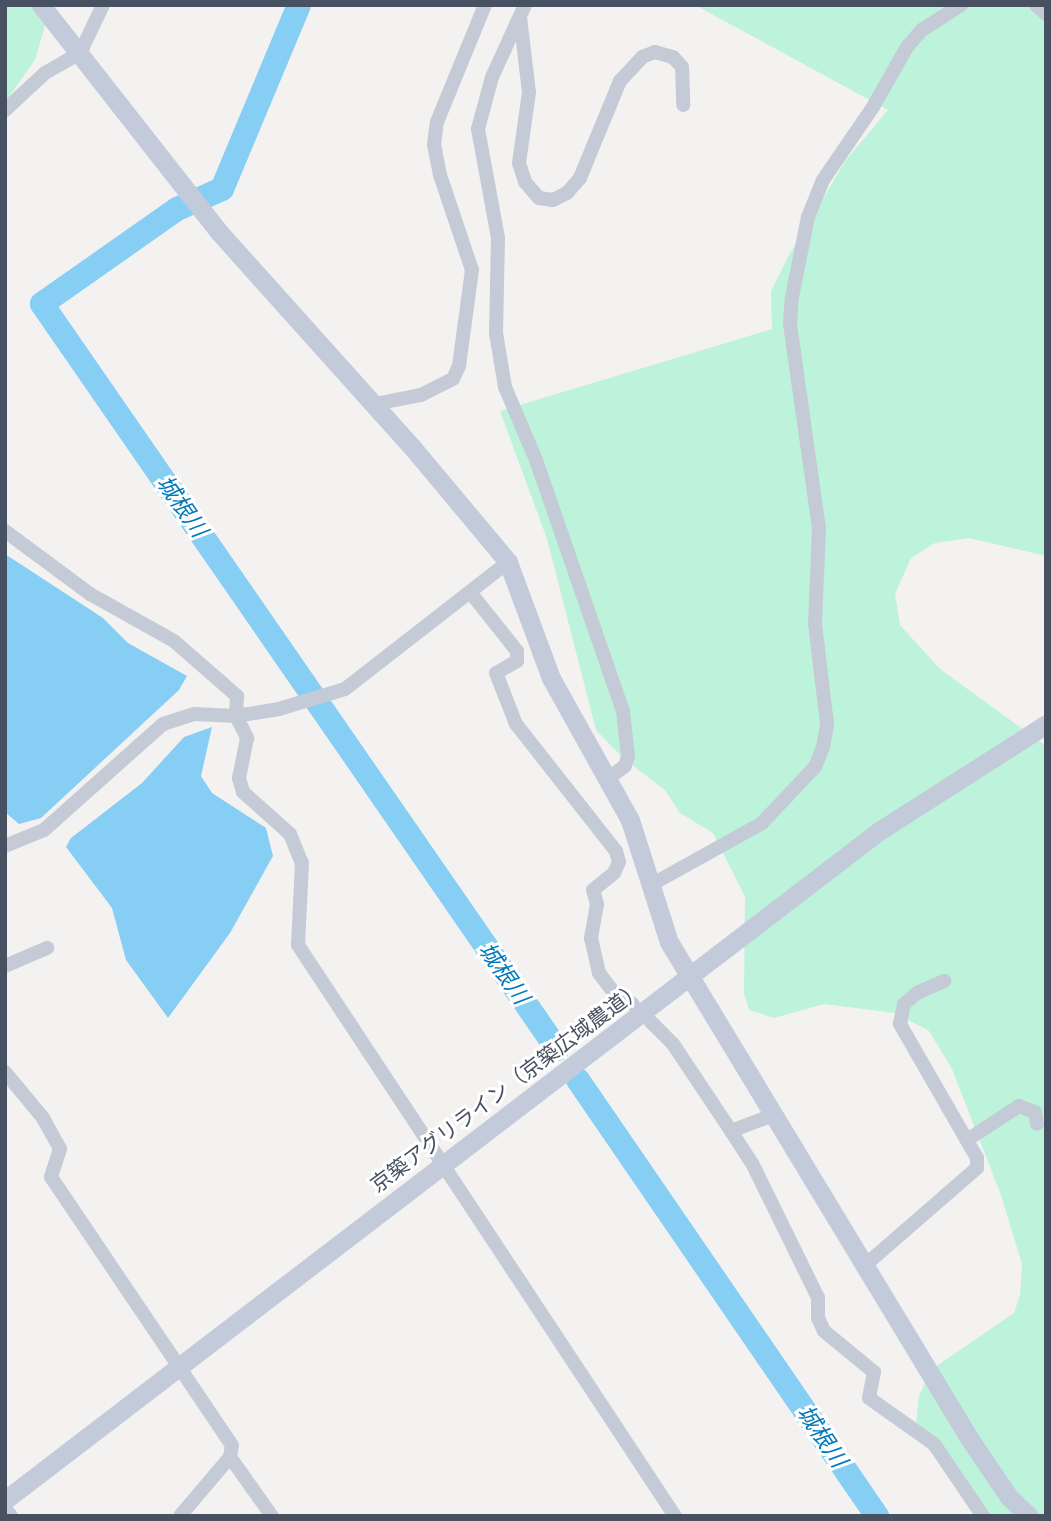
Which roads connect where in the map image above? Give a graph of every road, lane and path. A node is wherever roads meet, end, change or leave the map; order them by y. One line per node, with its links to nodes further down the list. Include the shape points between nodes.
1 (41, 5): 8 (street)
2 (103, 5): 8 (street)
3 (485, 5): 11 (street, via 437,122 434,145 472,270 459,366 453,379 421,395)
4 (961, 5): 19 (street, via 907,47 823,180 808,218 792,297 790,324 819,528 815,624 827,724 823,747 814,767 762,823)
5 (1036, 5): 7 (street)
6 (522, 8): 9 (street, via 529,92 519,163 525,181 539,198 553,200 567,193 580,177 620,81 642,57 655,52 673,57 682,67); 17 (street, via 492,78 478,129 498,238 496,333 505,387 536,460 623,711 628,756 625,766)
7 (1046, 14)
8 (80, 53): 10 (street, via 45,73); 11 (street, via 219,232)
9 (683, 105)
10 (5, 110)
11 (375, 404): 13 (street)
12 (5, 531): 15 (street, via 90,594 174,641 212,670 237,696)
13 (508, 562): 14 (street); 17 (street, via 551,678)
14 (470, 592): 15 (street, via 345,689 279,709); 24 (street, via 517,651 517,661 496,673 516,723 616,851 619,862 614,873 593,890 597,904 591,938 599,973 612,990)
15 (236, 716): 18 (street, via 194,713 163,724 44,830); 31 (street, via 247,738 239,778 243,792 290,834 302,863 298,945)
16 (1046, 724): 22 (street, 京築アグリライン（京築広域農道）, via 879,831)
17 (610, 777): 19 (street, via 630,820)
18 (5, 846)
19 (649, 886): 22 (street, via 669,943)
20 (47, 948): 21 (street)
21 (5, 966)
22 (688, 976): 27 (street); 31 (street, 京築アグリライン（京築広域農道）)
23 (944, 981): 30 (street, via 904,1004 900,1024)
24 (633, 1004)
25 (650, 1021): 29 (street, via 673,1044)
26 (5, 1072): 33 (street, via 43,1118 60,1149 51,1177)
27 (771, 1116): 29 (street); 32 (street)
28 (1037, 1124): 30 (street, via 1035,1112 1018,1106)
29 (731, 1131): 41 (street, via 752,1163 818,1298 818,1318 824,1331 874,1372 869,1398 934,1444)
30 (967, 1140): 32 (street, via 977,1158 976,1168)
31 (441, 1166): 33 (street, 京築アグリライン（京築広域農道）); 40 (street)
32 (863, 1267): 42 (street, via 990,1471)
33 (178, 1367): 34 (street, via 232,1446); 35 (street, 京築アグリライン（京築広域農道）)
34 (230, 1457): 38 (street); 39 (street)
35 (5, 1500)
36 (5, 1508): 37 (street)
37 (11, 1516)
38 (180, 1516)
39 (272, 1516)
40 (675, 1516)
41 (983, 1516)
42 (1030, 1516)

